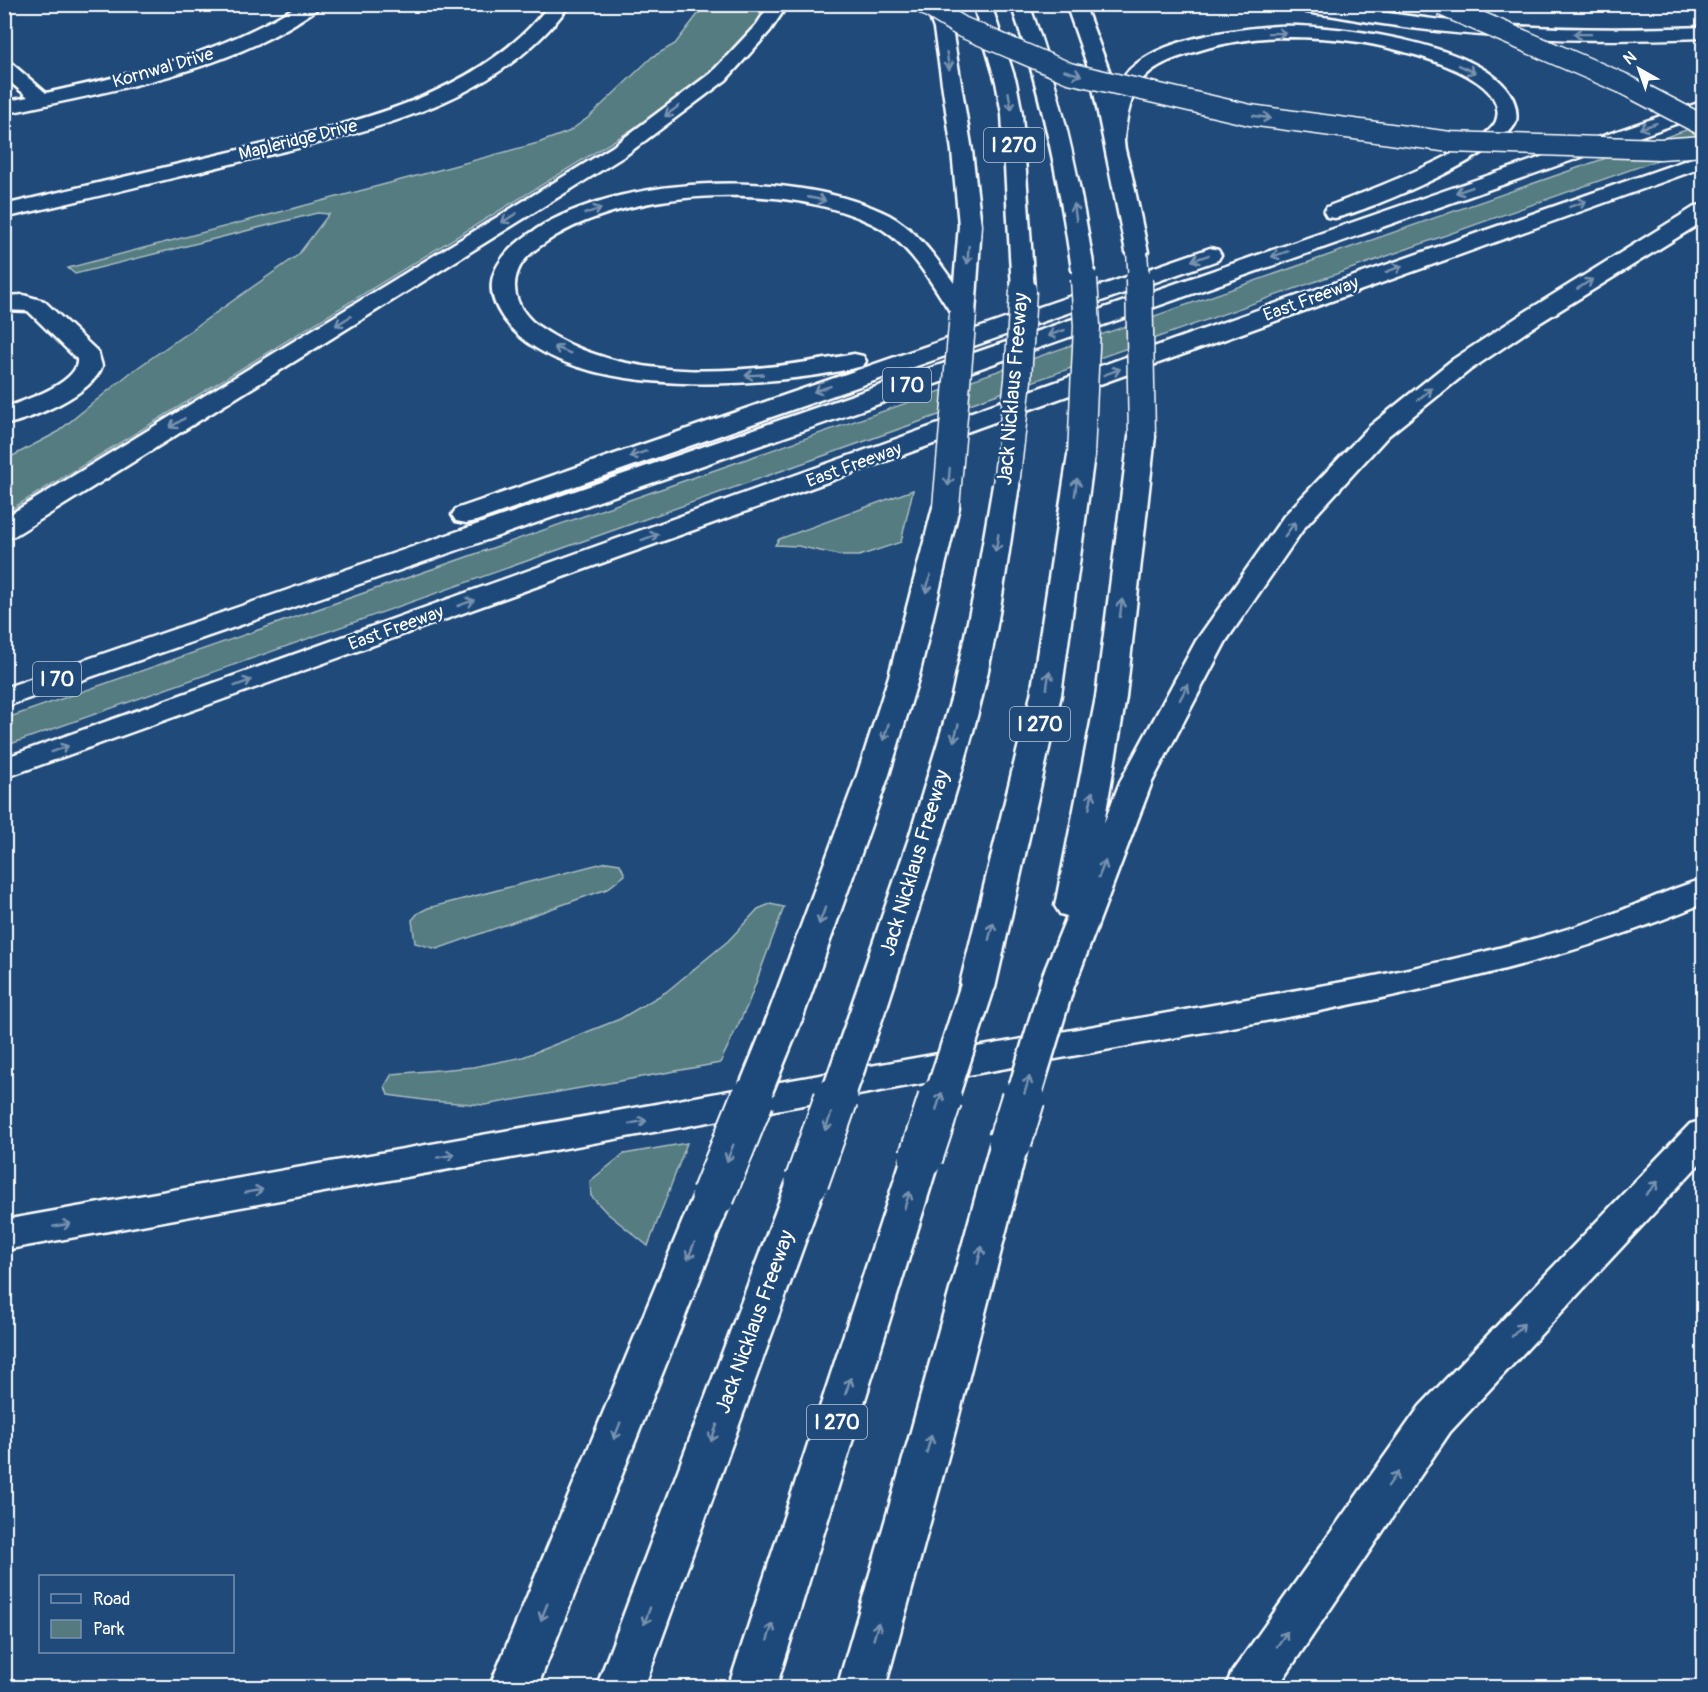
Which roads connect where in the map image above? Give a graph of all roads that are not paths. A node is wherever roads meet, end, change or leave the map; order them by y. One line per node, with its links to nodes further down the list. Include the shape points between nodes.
1 (313, 4): 14 (main road, Kornwal Drive, via 270,31 214,54)
2 (561, 4): 22 (main road, Mapleridge Drive, via 542,28 488,71 393,114 318,136)
3 (779, 4): 30 (main road, one-way to 30, via 764,27 719,76 619,151)
4 (924, 4): 19 (main road, one-way to 19, bridge, via 962,27 1070,73 1250,115 1450,142 1660,149)
5 (934, 4): 27 (main road, one-way to 27, via 945,40 970,225)
6 (982, 4): 39 (main road, Jack Nicklaus Freeway / I 270, one-way to 39, bridge, via 1012,114 1023,290 1006,485 967,696 869,1007)
7 (1020, 4): 40 (main road, I 270, one-way to 7, bridge, via 977,988 1046,696 1081,455 1087,326 1083,270 1062,142 1046,78)
8 (1075, 4): 18 (main road, via 1100,73)
9 (1300, 4): 11 (main road, one-way to 9, via 1621,35 1512,31 1386,19)
10 (1441, 4): 17 (main road, bridge, via 1622,83)
11 (1704, 32)
12 (4, 67): 14 (main road)
13 (1704, 88): 23 (main road)
14 (42, 99): 16 (main road, Kornwal Drive)
15 (1704, 107): 31 (main road, I 70, one-way to 31)
16 (4, 108)
17 (1704, 126)
18 (1115, 139): 23 (main road, one-way to 23, via 1119,104 1140,71 1182,49 1241,36 1313,33 1396,45 1456,63 1498,90 1506,106 1505,125 1476,148); 35 (main road, one-way to 18, bridge, via 1110,697 1142,436 1142,299)
19 (1704, 146)
20 (1704, 160): 33 (main road, East Freeway, one-way to 20)
21 (1704, 211): 35 (main road, one-way to 21, via 1136,782 1211,641 1294,522 1379,430 1461,365)
22 (4, 212)
23 (1335, 212): 24 (main road)
24 (1313, 220)
25 (1235, 246): 28 (main road, one-way to 28)
26 (4, 303): 29 (main road, via 36,306 89,357 91,364 72,386)
27 (963, 314): 28 (main road, one-way to 27, via 791,372 651,373 598,363 541,340 510,312 504,282 511,264 530,243 566,220 633,199 685,192 759,192 821,200 882,221 919,250); 38 (main road, one-way to 38, bridge, via 946,507 907,665 873,775 784,1020)
28 (956, 342): 31 (main road, one-way to 31, via 344,557)
29 (4, 418)
30 (4, 530)
31 (110, 661): 32 (main road, I 70)
32 (4, 698)
33 (4, 769)
34 (1704, 890): 37 (main road, one-way to 34, via 1433,977 1609,928)
35 (1058, 982): 41 (main road, one-way to 35, bridge, via 1010,1141)
36 (1704, 1134): 42 (main road, one-way to 36, via 1435,1419)
37 (4, 1235)
38 (513, 1688)
39 (620, 1688)
40 (752, 1688)
41 (861, 1688)
42 (1249, 1688)

